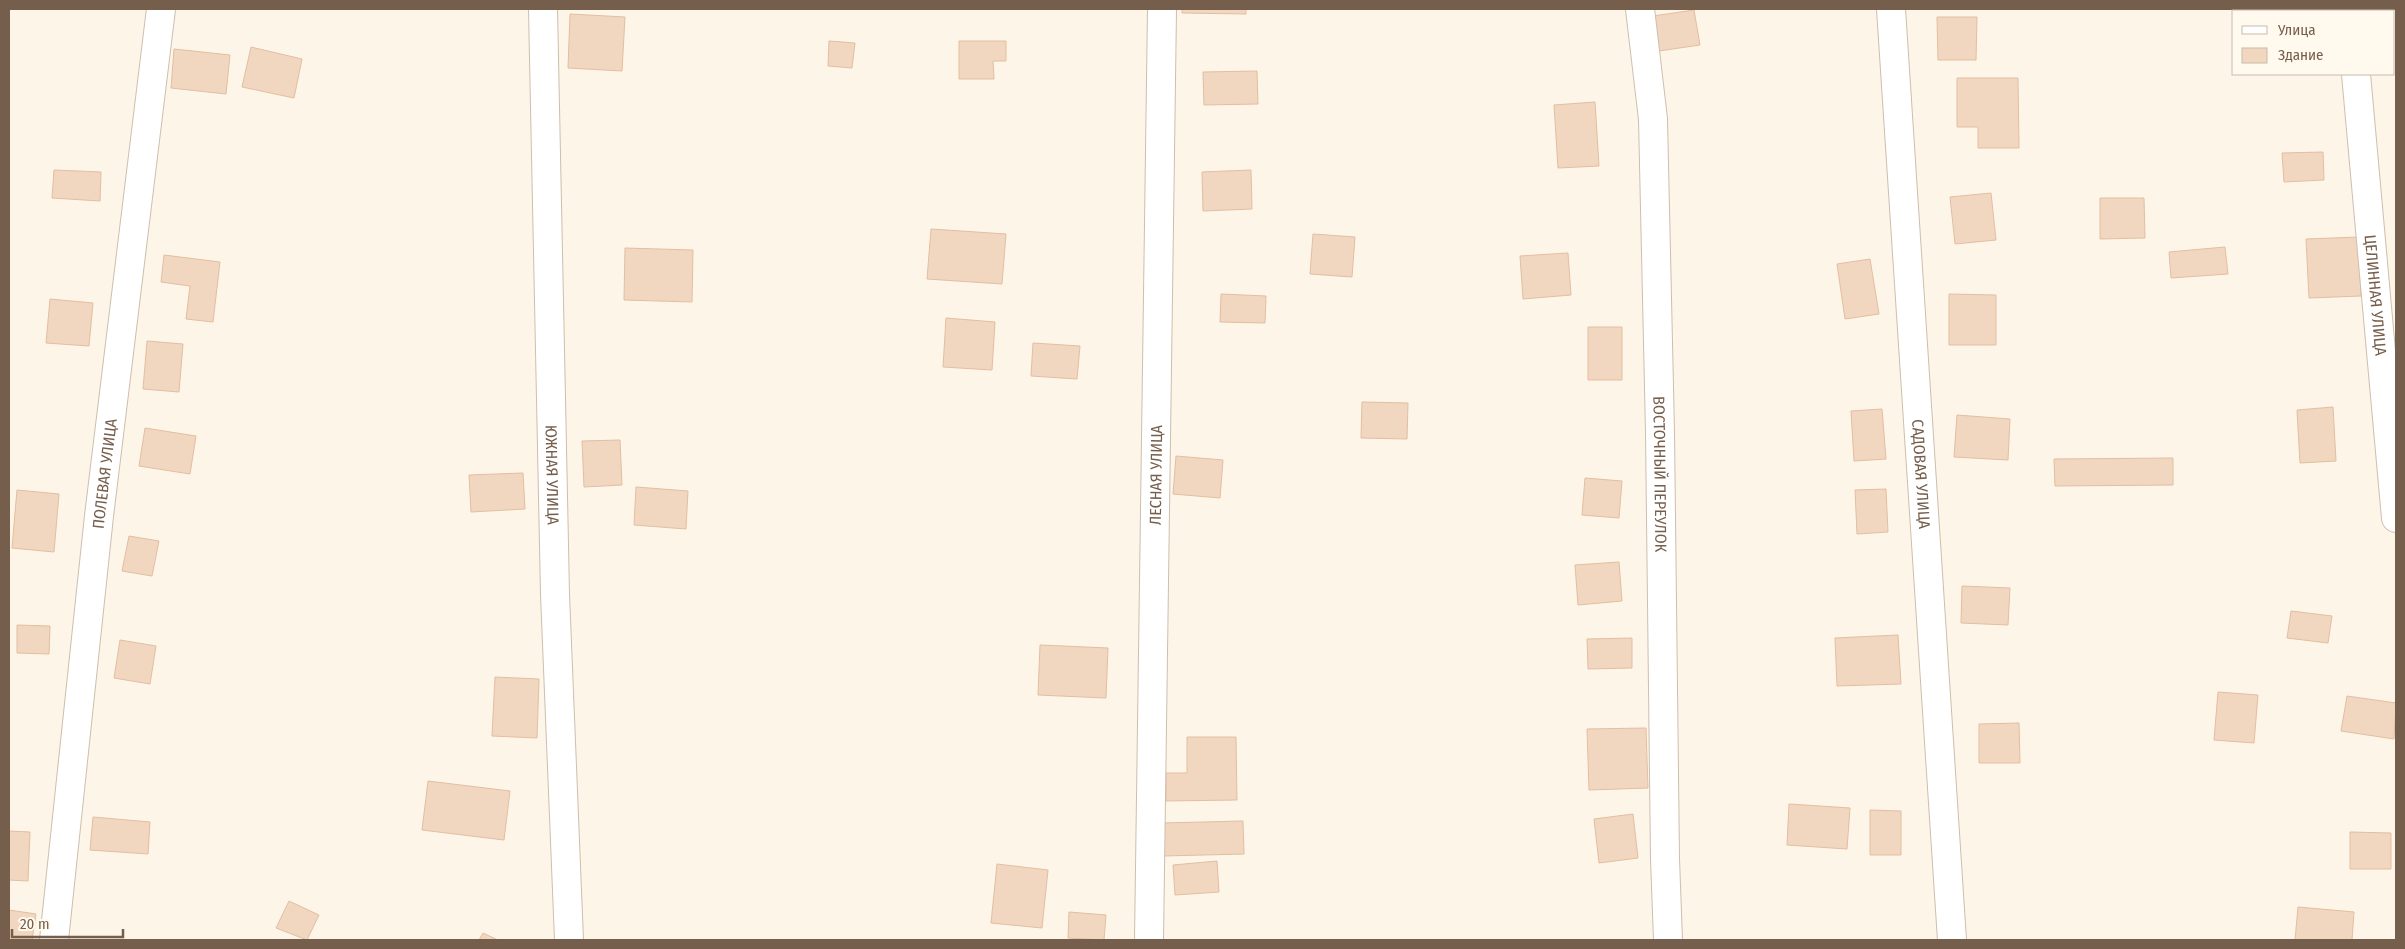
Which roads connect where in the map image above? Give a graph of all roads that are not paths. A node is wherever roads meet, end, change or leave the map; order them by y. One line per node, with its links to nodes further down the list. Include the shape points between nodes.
1 (161, 9): 8 (street, ПОЛЕВАЯ УЛИЦА, via 99,516)
2 (543, 9): 9 (street, ЮЖНАЯ УЛИЦА, via 555,594)
3 (1162, 9): 10 (street, ЛЕСНАЯ УЛИЦА)
4 (1640, 9): 11 (street, ВОСТОЧНЫЙ ПЕРЕУЛОК, via 1653,119)
5 (1891, 9): 12 (street, САДОВАЯ УЛИЦА)
6 (2356, 75): 7 (street, ЦЕЛИННАЯ УЛИЦА)
7 (2396, 518)
8 (54, 940)
9 (569, 940)
10 (1149, 940)
11 (1668, 940)
12 (1952, 940)

